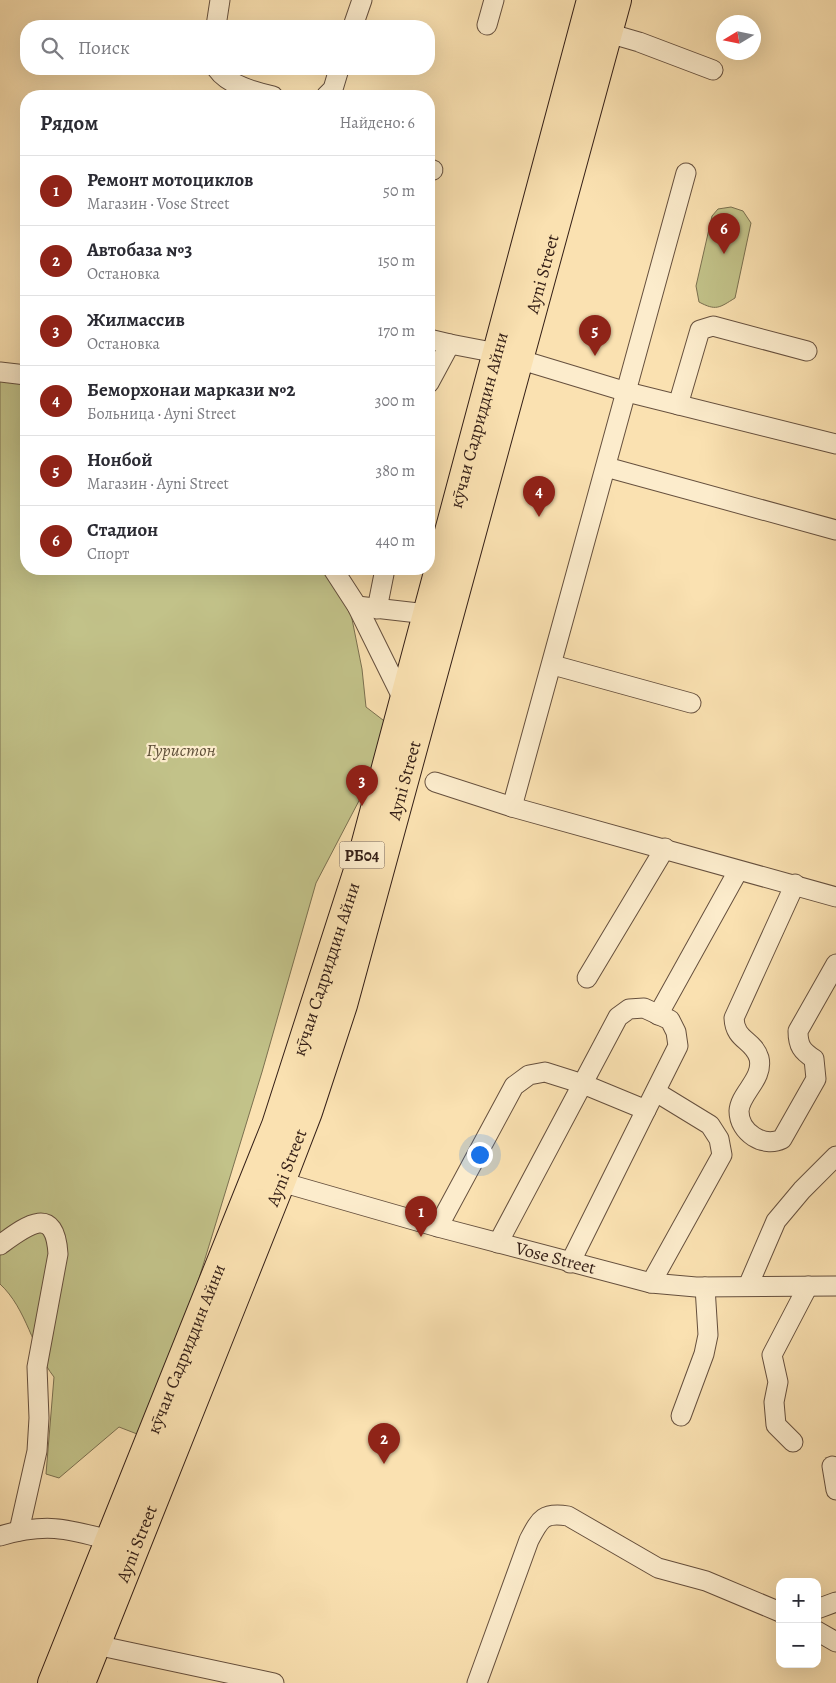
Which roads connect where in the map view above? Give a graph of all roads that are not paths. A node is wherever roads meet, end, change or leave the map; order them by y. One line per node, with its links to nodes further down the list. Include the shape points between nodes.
1 (220, 0): 6 (street)
2 (362, 0): 7 (street)
3 (494, 0): 8 (street)
4 (591, 0): 19 (highway, кӯчаи Садриддин Айни / РБ04)
5 (617, 0): 9 (highway, Ayni Street / РБ04)
6 (217, 20)
7 (355, 20)
8 (486, 25)
9 (608, 32): 10 (street); 19 (highway, Ayni Street / РБ04)
10 (713, 70)
11 (221, 75): 13 (street)
12 (337, 75): 14 (street)
13 (255, 90)
14 (332, 90)
15 (686, 174): 23 (street)
16 (435, 340): 17 (street)
17 (450, 344): 19 (street); 21 (street)
18 (807, 351): 24 (street, via 713,326 704,327 700,330)
19 (508, 356): 23 (street); 32 (highway, кӯчаи Садриддин Айни / РБ04); 49 (highway, Ayni Street / РБ04, via 354,971)
20 (0, 372): 22 (street)
21 (435, 372)
22 (20, 374)
23 (627, 392): 24 (street); 26 (street)
24 (678, 405): 25 (street)
25 (836, 444)
26 (606, 467): 27 (street); 33 (street)
27 (836, 530)
28 (337, 575): 30 (street)
29 (384, 575): 31 (street)
30 (357, 606): 31 (street); 34 (street)
31 (377, 609): 32 (street)
32 (427, 614): 34 (highway, кӯчаи Садриддин Айни / РБ04)
33 (552, 665): 35 (street); 37 (street)
34 (404, 701): 65 (highway, кӯчаи Садриддин Айни / РБ04, via 361,861 276,1125)
35 (691, 703)
36 (435, 782): 37 (street)
37 (512, 807): 38 (street)
38 (665, 848): 39 (street); 43 (street)
39 (738, 871): 40 (street); 44 (street)
40 (795, 884): 41 (street); 42 (street, via 734,1018 734,1028 739,1037 754,1048 759,1060 758,1072 739,1109 740,1120 744,1129 766,1143 782,1139 816,1079 814,1058 802,1051 798,1031)
41 (836, 897)
42 (836, 964)
43 (587, 978)
44 (658, 1015): 45 (street, via 644,1008 629,1009 618,1016); 46 (street, via 670,1020 678,1046)
45 (583, 1084): 47 (street); 50 (street, via 545,1072 529,1075 514,1086); 51 (street)
46 (656, 1092): 47 (street); 54 (street, via 710,1125 719,1140 722,1155)
47 (646, 1110): 53 (street)
48 (836, 1156): 55 (street, via 776,1221)
49 (282, 1182): 50 (street, Vose Street); 69 (highway, Ayni Street / РБ04)
50 (438, 1227): 51 (street, Vose Street)
51 (498, 1243): 53 (street, Vose Street)
52 (0, 1245): 63 (street, via 28,1225 40,1222 52,1226 57,1236 58,1254 37,1367 37,1451)
53 (570, 1263): 54 (street, Vose Street)
54 (651, 1283): 58 (street, Vose Street)
55 (748, 1286): 56 (street, Vose Street); 58 (street, Vose Street)
56 (808, 1286): 57 (street, Vose Street); 60 (street, via 772,1355 778,1382 774,1402 776,1425)
57 (836, 1286)
58 (705, 1287): 59 (street, via 708,1335)
59 (681, 1416)
60 (793, 1442)
61 (832, 1466): 62 (street)
62 (836, 1490)
63 (19, 1531): 64 (street); 65 (street, via 56,1527)
64 (0, 1536)
65 (109, 1540): 70 (highway, кӯчаи Садриддин Айни / РБ04)
66 (776, 1610): 73 (street, via 706,1581 658,1568 568,1516 547,1516 538,1522 529,1540)
67 (821, 1634): 68 (street)
68 (836, 1642)
69 (96, 1645): 71 (highway, Ayni Street / РБ04); 72 (street)
70 (52, 1683)
71 (81, 1683)
72 (274, 1683)
73 (477, 1683)

